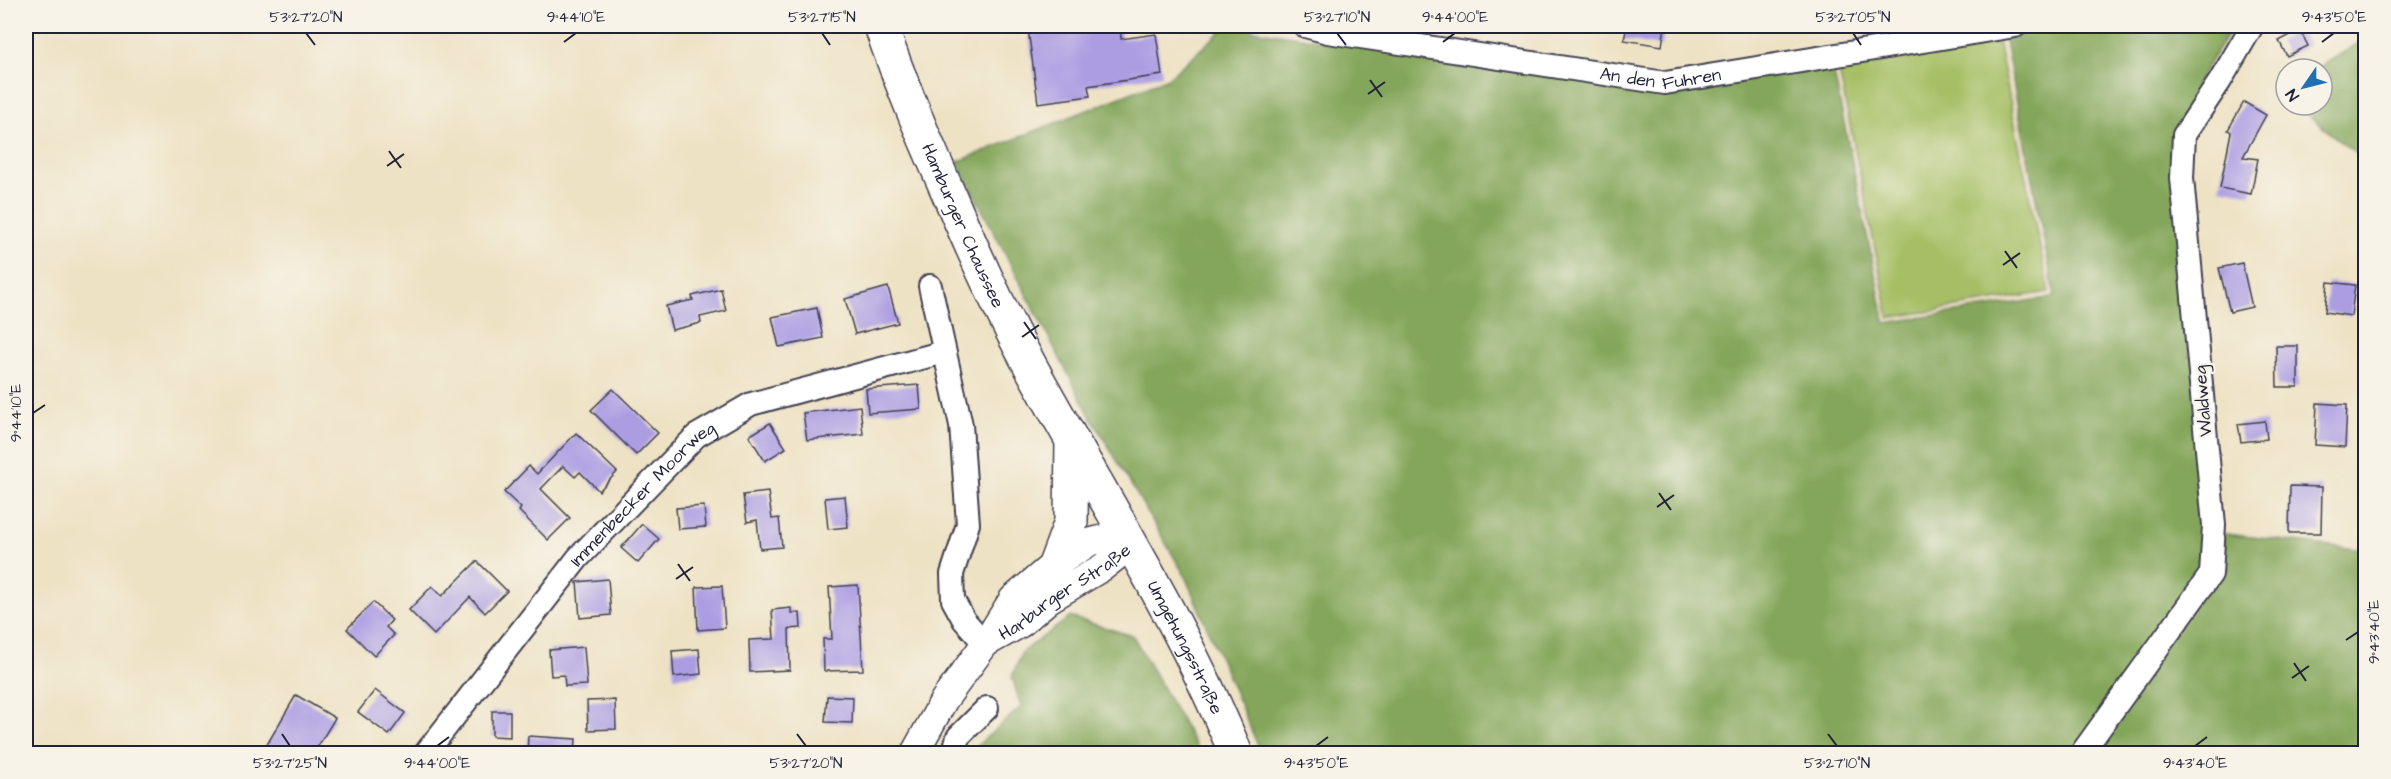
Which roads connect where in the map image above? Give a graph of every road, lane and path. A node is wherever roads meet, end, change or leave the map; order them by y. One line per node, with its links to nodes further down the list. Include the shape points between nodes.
1 (881, 26): 7 (main road, Hamburger Chaussee, via 900,83 985,277)
2 (1305, 26): 3 (street, An den Fuhren, via 1665,83)
3 (2015, 26)
4 (2252, 26): 16 (street, Waldweg, via 2184,135 2182,178 2214,525 2211,574)
5 (930, 286): 6 (street)
6 (944, 352): 10 (street, via 961,425 968,524 952,574 953,600); 12 (street, Immenbecker Moorweg, via 750,404 696,436 578,558)
7 (1072, 440): 8 (main road, Hamburger Chaussee); 9 (main road, via 1071,522)
8 (1132, 544): 9 (street, Harburger Straße, via 1118,538 1097,539); 10 (street, Harburger Straße, via 1103,567 1048,600 1020,624); 15 (main road, Umgehungsstraße, via 1198,666)
9 (1055, 565): 10 (street, Harburger Straße, via 1012,599)
10 (985, 644): 13 (street, Harburger Straße, via 944,700)
11 (987, 708): 14 (street, via 958,737)
12 (425, 753)
13 (914, 753)
14 (953, 753)
15 (1236, 753)
16 (2081, 753)

